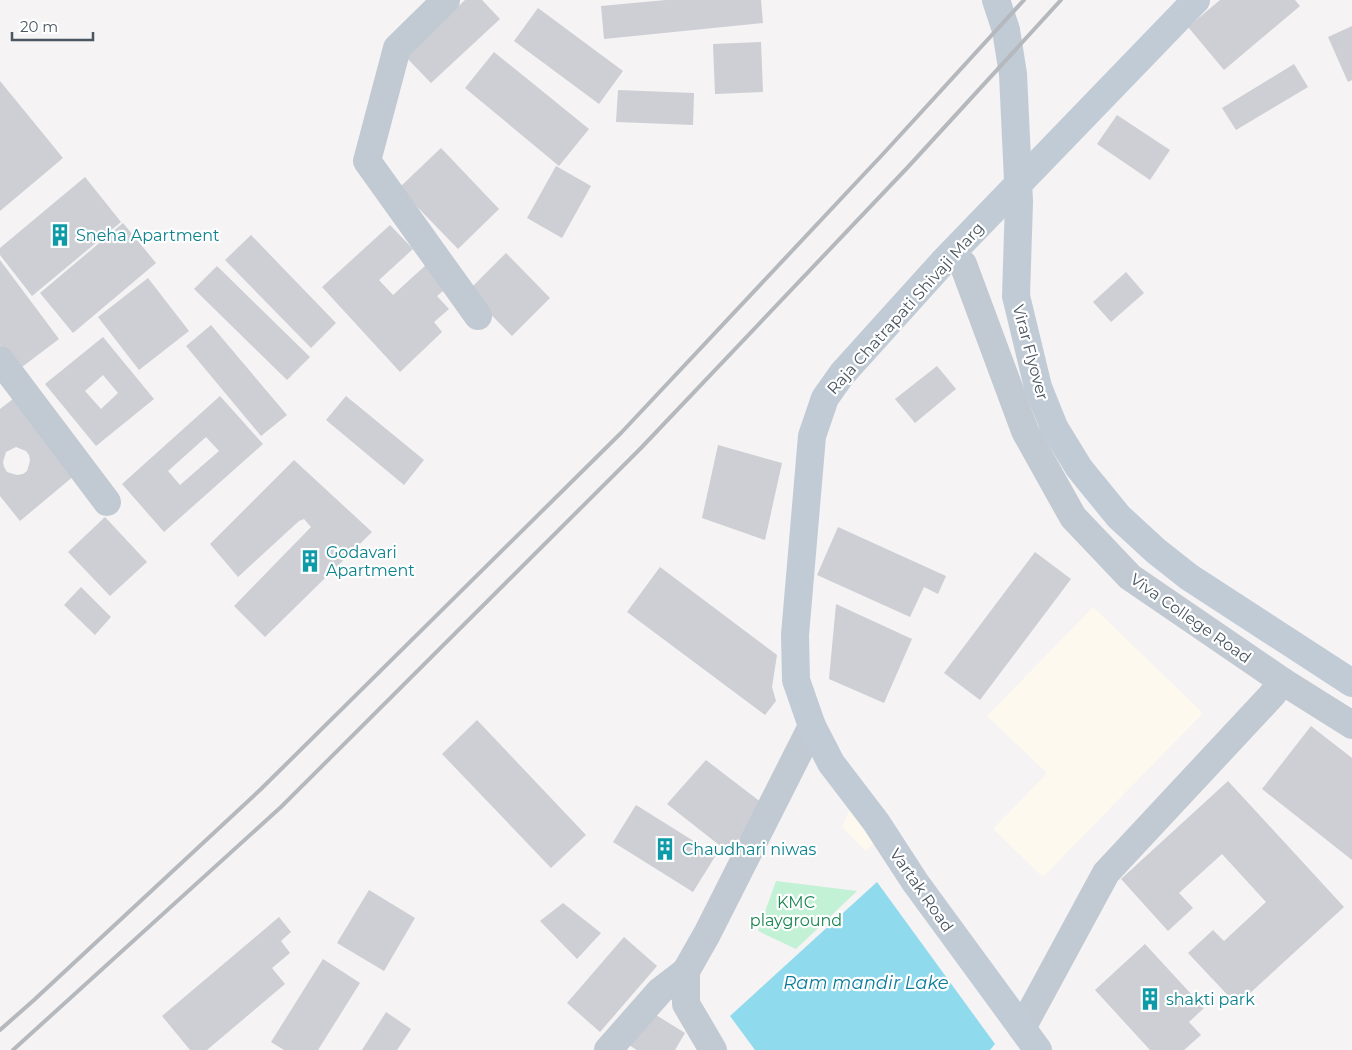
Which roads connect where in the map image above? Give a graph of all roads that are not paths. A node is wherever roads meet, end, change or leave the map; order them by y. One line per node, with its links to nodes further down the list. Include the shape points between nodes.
1 (446, 0): 5 (street, via 397,48 367,161)
2 (996, 0): 9 (street, Virar Flyover, via 1006,30 1012,74 1019,202 1016,296 1038,387 1054,427 1079,468 1119,517 1156,551)
3 (1196, 0): 11 (street, Raja Chatrapati Shivaji Marg, via 944,261 842,374 825,398 812,436 795,635 796,680)
4 (963, 264): 8 (street, Viva College Road, via 1025,430 1074,517 1130,577)
5 (478, 316)
6 (0, 360): 7 (street)
7 (107, 502)
8 (1282, 681): 10 (street, Viva College Road); 13 (street, via 1106,873)
9 (1352, 682)
10 (1352, 725)
11 (812, 726): 12 (street); 13 (street, Vartak Road, via 831,763)
12 (686, 970): 14 (street, via 660,991); 15 (street, via 686,1004)
13 (1032, 1044)
14 (608, 1050)
15 (714, 1050)

